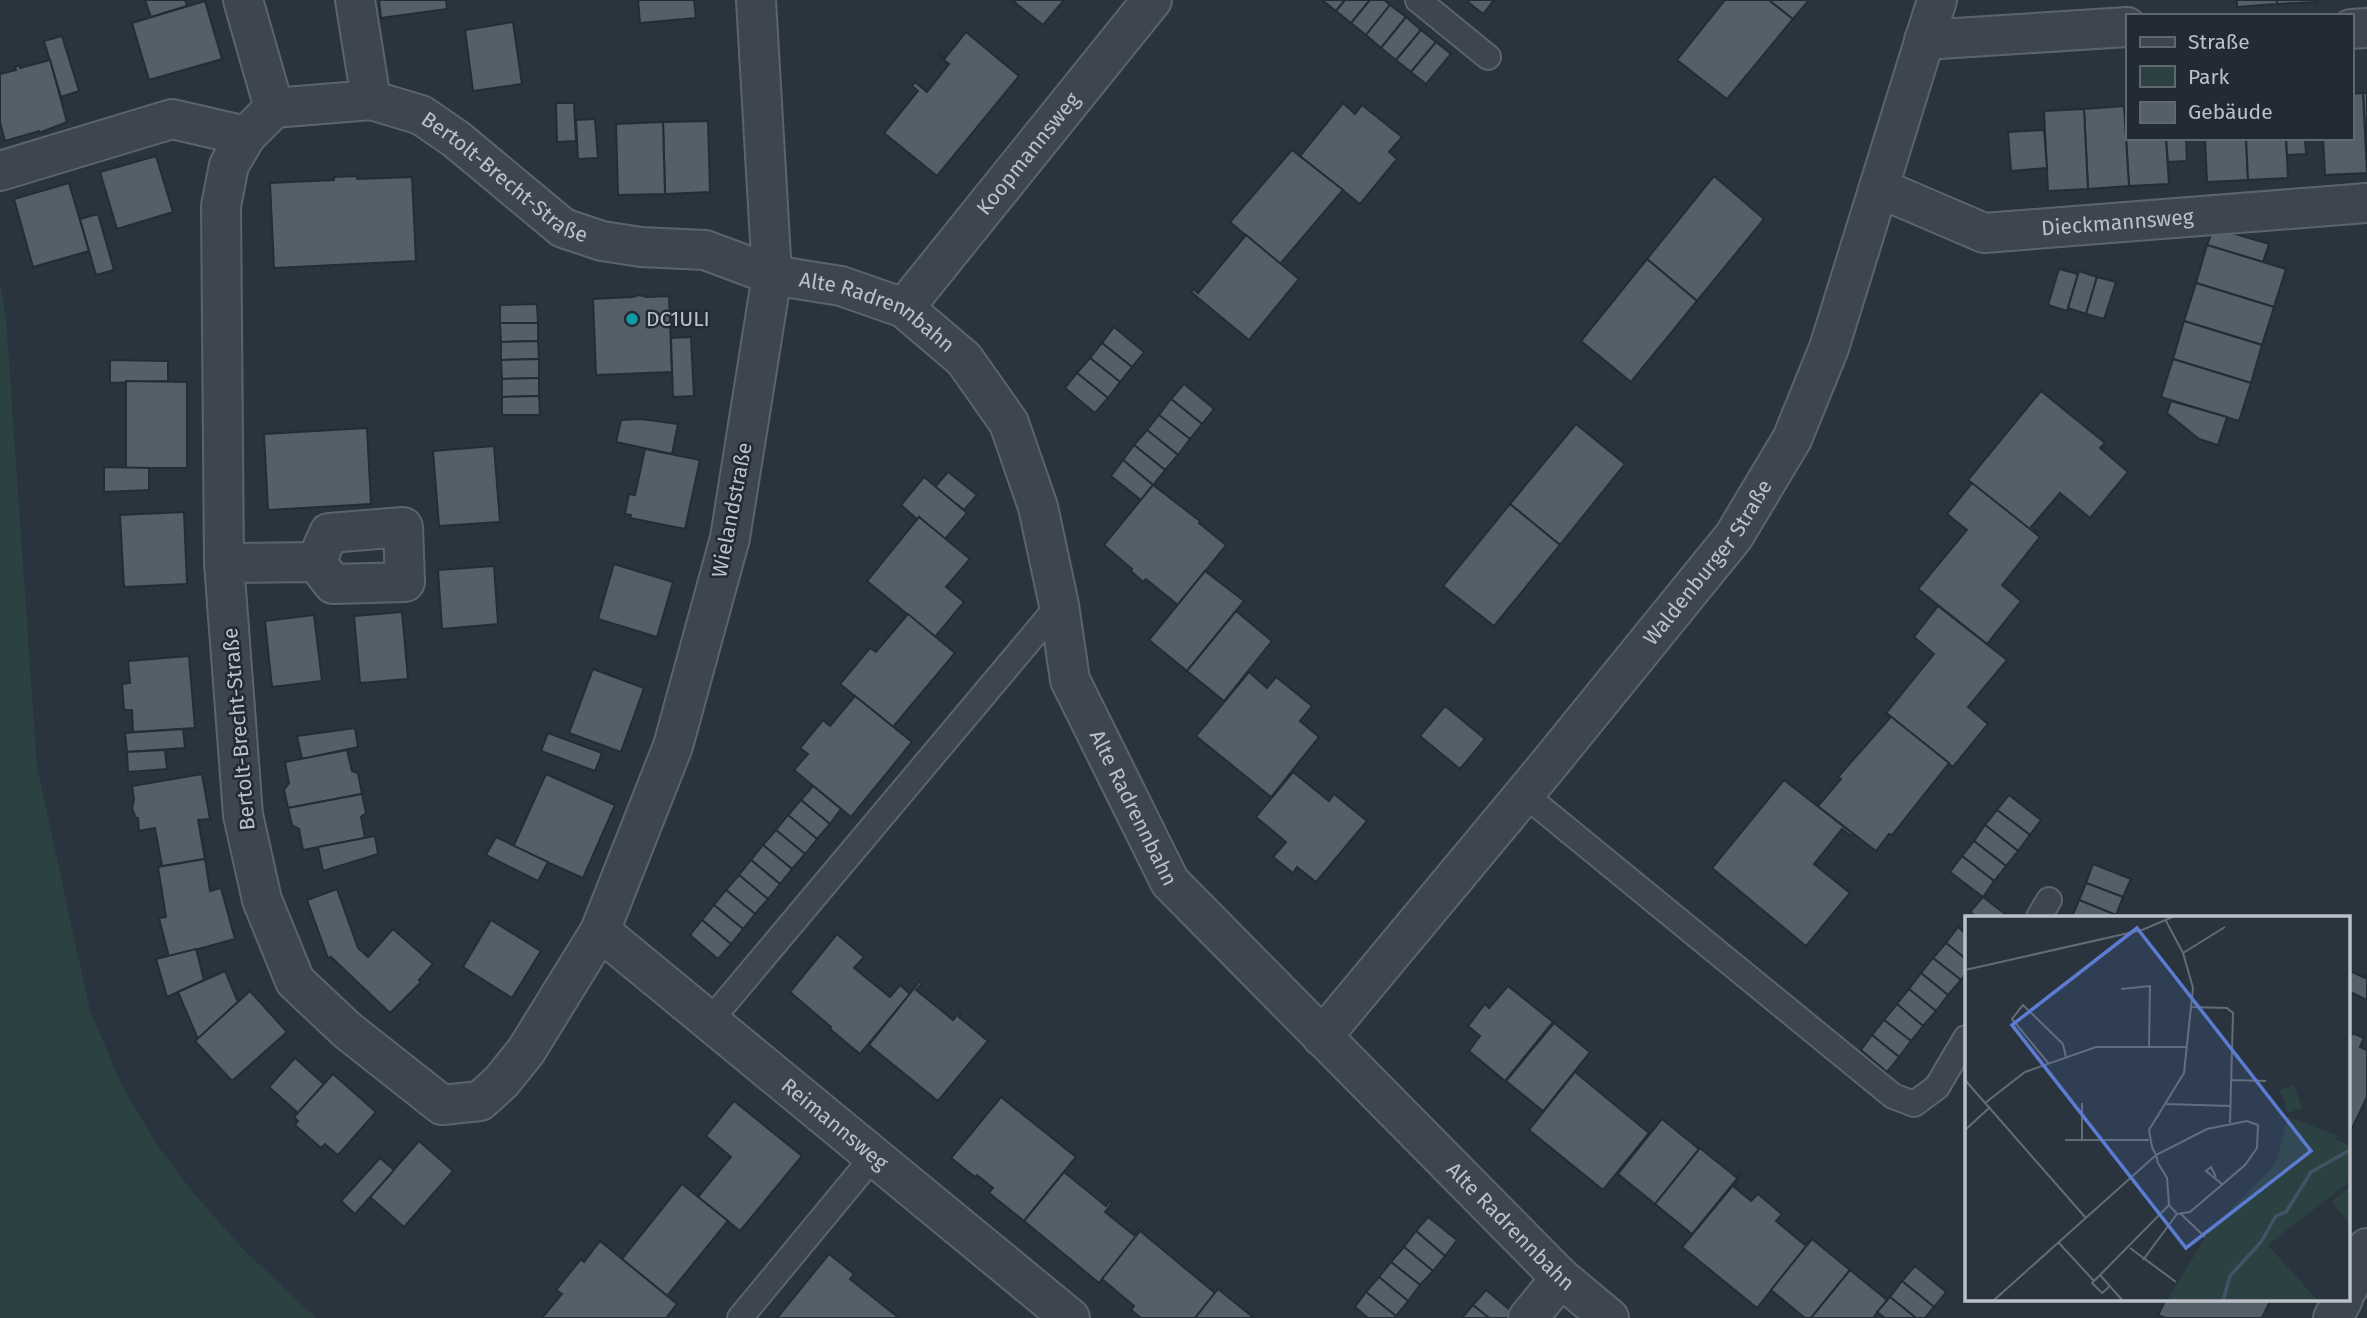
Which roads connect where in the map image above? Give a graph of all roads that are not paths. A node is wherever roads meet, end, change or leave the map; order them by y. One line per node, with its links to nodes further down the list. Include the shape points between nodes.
1 (243, 0): 11 (street)
2 (355, 0): 10 (street)
3 (756, 0): 16 (street, Wielandstraße)
4 (1152, 0): 17 (street, Koopmannsweg)
5 (1418, 0): 9 (lane)
6 (1937, 0): 8 (street, Waldenburger Straße)
7 (2126, 27): 8 (street)
8 (1924, 40): 14 (street, Waldenburger Straße)
9 (1488, 57)
10 (372, 100): 11 (street, Bertolt-Brecht-Straße); 16 (street, Bertolt-Brecht-Straße, via 421,115 457,139 564,229 641,247 705,250)
11 (274, 108): 12 (street, Bertolt-Brecht-Straße)
12 (246, 136): 13 (street, via 172,119); 18 (street, Bertolt-Brecht-Straße, via 229,165 221,206)
13 (0, 171)
14 (1879, 188): 15 (street, Dieckmannsweg, via 1984,233); 21 (street, Waldenburger Straße, via 1829,348 1792,439 1734,536)
15 (2367, 204)
16 (772, 275): 17 (street, Alte Radrennbahn, via 841,286); 22 (street, Wielandstraße, via 730,538 673,746)
17 (904, 308): 20 (street, Alte Radrennbahn, via 964,359 1009,423 1038,507)
18 (224, 562): 19 (street); 23 (street, Bertolt-Brecht-Straße, via 243,815 262,900 295,981 347,1030 442,1105 480,1101 501,1082 527,1051)
19 (316, 562)
20 (1059, 605): 24 (lane); 25 (street, Alte Radrennbahn, via 1070,680 1170,882)
21 (1524, 794): 25 (street, Waldenburger Straße); 26 (lane, via 1893,1096 1914,1104 1937,1087)
22 (600, 931): 23 (street, Wielandstraße); 24 (street, Reimannsweg)
23 (564, 992)
24 (709, 1021): 27 (street, Reimannsweg)
25 (1322, 1037): 29 (street, Alte Radrennbahn)
26 (1965, 1040)
27 (873, 1157): 32 (lane); 33 (street, Reimannsweg)
28 (2367, 1248): 30 (street)
29 (1561, 1278): 34 (street); 35 (street, Alte Radrennbahn)
30 (2350, 1284)
31 (2342, 1300): 36 (street)
32 (740, 1318)
33 (1070, 1318)
34 (1528, 1318)
35 (1609, 1318)
36 (2333, 1318)

